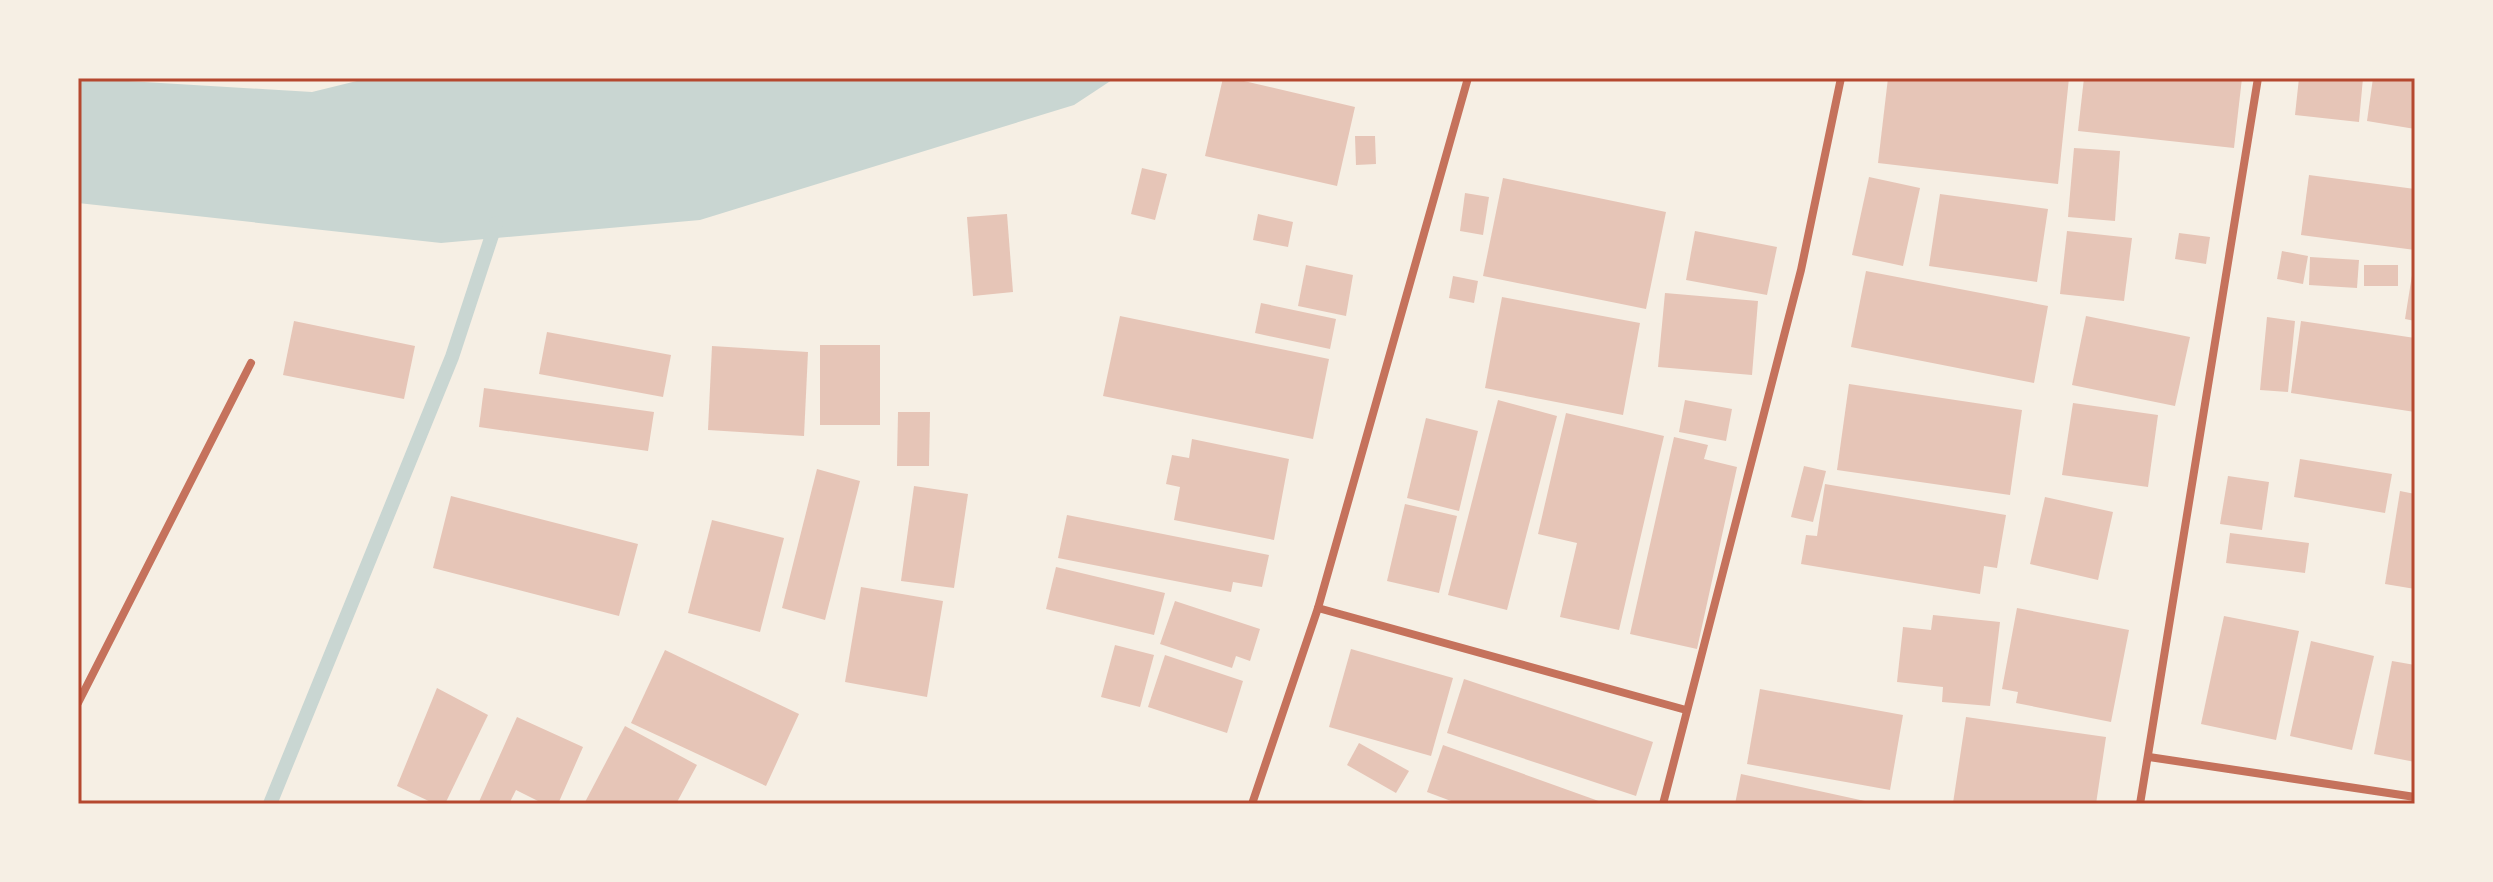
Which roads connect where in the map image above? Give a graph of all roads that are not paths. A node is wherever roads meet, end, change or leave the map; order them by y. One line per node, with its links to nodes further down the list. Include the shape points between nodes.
1 (1468, 78): 5 (street)
2 (1841, 78): 7 (street, via 1801,270)
3 (2258, 78): 8 (street)
4 (251, 363): 6 (street)
5 (1318, 608): 7 (street); 10 (street)
6 (78, 703)
7 (1686, 710): 11 (street)
8 (2149, 757): 9 (street); 12 (street)
9 (2415, 797)
10 (1252, 804)
11 (1663, 804)
12 (2140, 804)

